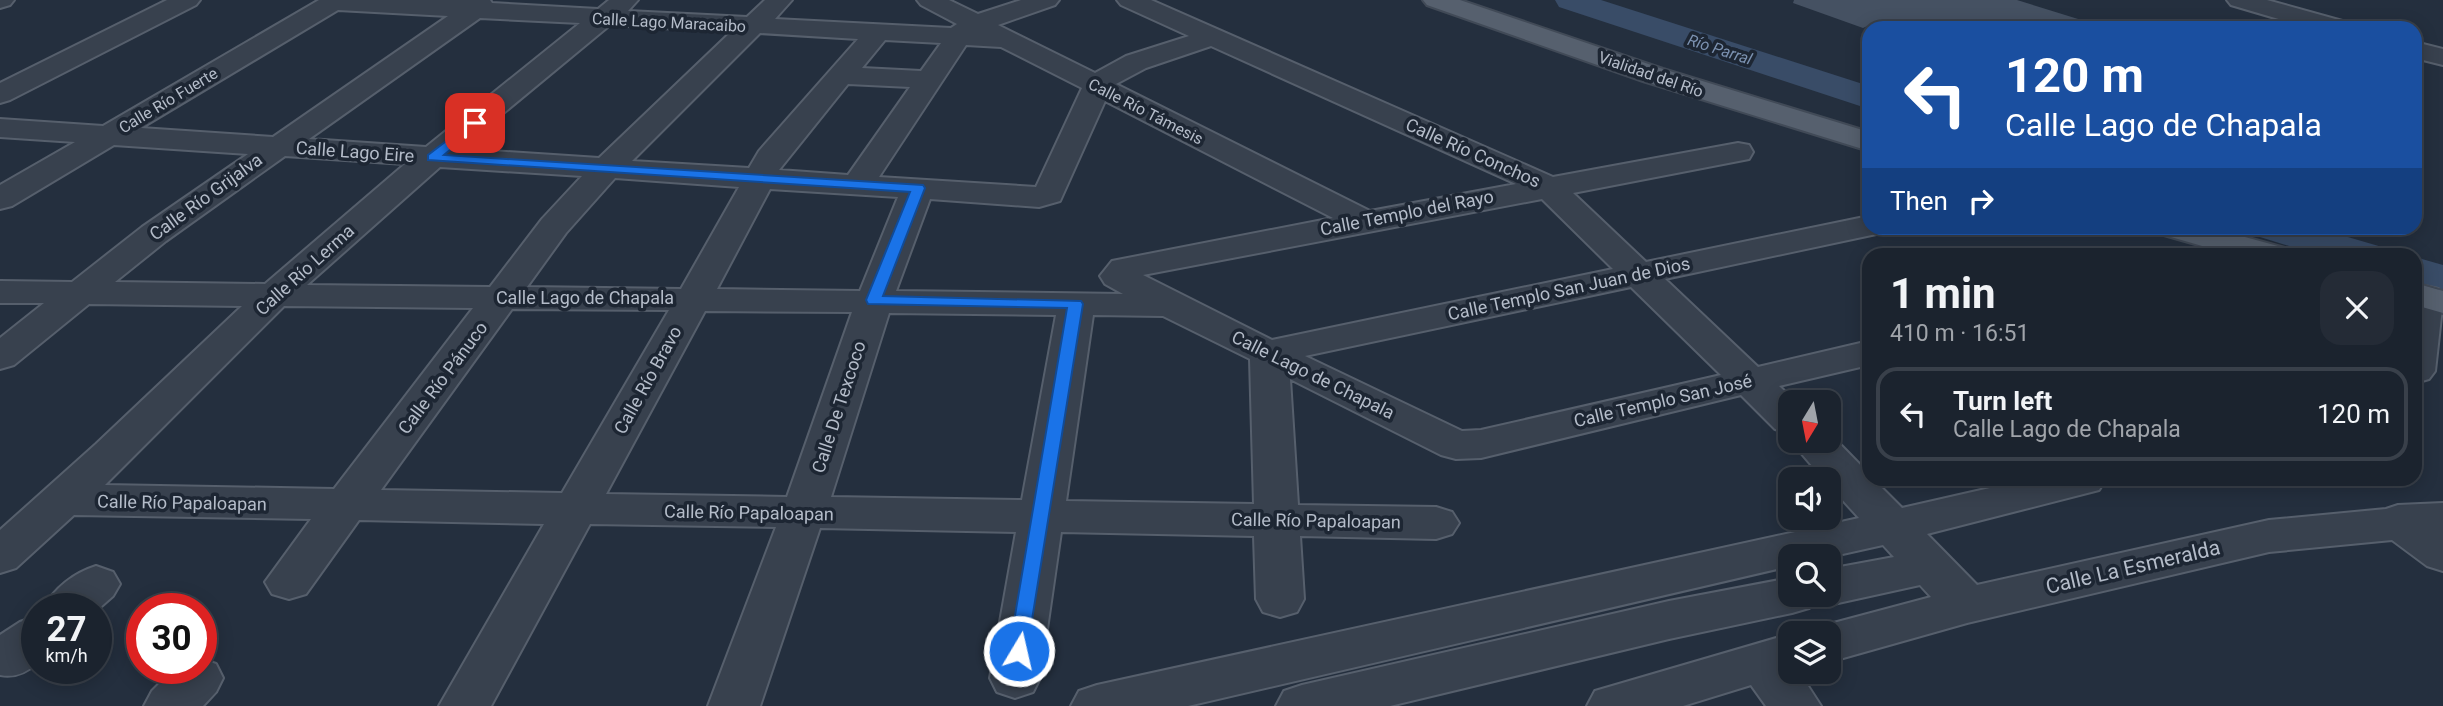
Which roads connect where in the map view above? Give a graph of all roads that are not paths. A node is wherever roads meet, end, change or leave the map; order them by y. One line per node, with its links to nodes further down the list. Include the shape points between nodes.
1 (187, 0): 21 (street)
2 (779, 0): 12 (street, Calle Río Pánuco)
3 (930, 0): 13 (street, Calle Río Támesis)
4 (1046, 0): 13 (street)
5 (1130, 0): 15 (street, Calle Río Conchos)
6 (1436, 0): 24 (main road, Vialidad del Río, via 1688,87)
7 (2240, 0): 11 (street)
8 (335, 1): 9 (street, Calle Lago Maracaibo); 23 (street, Calle Río Fuerte)
9 (481, 5): 10 (street, Calle Lago Maracaibo); 25 (street, Calle Río Grijalva)
10 (613, 9): 12 (street, Calle Lago Maracaibo); 27 (street, Calle Río Lerma)
11 (2313, 21)
12 (750, 27): 14 (street, Calle Lago Maracaibo); 28 (street, Calle Río Pánuco)
13 (966, 31): 14 (street, Calle Lago Maracaibo); 19 (street); 20 (street, Calle Río Támesis, via 1005,39)
14 (876, 34): 18 (street, Calle Río Bravo)
15 (1213, 37): 20 (street, via 1123,69); 31 (street, Calle Río Conchos)
16 (2422, 52): 17 (street)
17 (2443, 57)
18 (840, 75): 19 (street); 29 (street, Calle Río Bravo)
19 (928, 80): 30 (street)
20 (1097, 86): 32 (street, Calle Lago Eire, via 1045,197); 34 (street, Calle Río Támesis)
21 (0, 94)
22 (0, 128): 23 (street, Calle Lago Eire)
23 (110, 134): 25 (street, Calle Lago Eire); 33 (street, Calle Río Fuerte)
24 (1862, 140)
25 (277, 146): 27 (street, Calle Lago Eire); 41 (street, Calle Río Grijalva)
26 (1738, 152): 31 (street, Calle Templo del Rayo)
27 (433, 158): 28 (street, Calle Lago Eire); 42 (street, Calle Río Lerma)
28 (608, 167): 29 (street, Calle Lago Eire); 45 (street, Calle Río Pánuco, via 554,226)
29 (759, 177): 30 (street, Calle Lago Eire); 44 (street, Calle Río Bravo)
30 (858, 184): 32 (street, Calle Lago Eire)
31 (1548, 187): 34 (street, Calle Templo del Rayo); 39 (street, Calle Río Conchos)
32 (918, 188): 46 (street, Calle De Texcoco)
33 (0, 199)
34 (1363, 221): 38 (street, Calle Templo del Rayo)
35 (1862, 227): 39 (street, Calle Templo San Juan de Dios)
36 (2201, 235): 37 (main road)
37 (2248, 248)
38 (1119, 272): 48 (street, Calle Lago de Chapala, via 1120,279)
39 (1640, 274): 50 (street, Calle Templo San Juan de Dios); 53 (street, Calle Río Conchos)
40 (0, 292): 41 (street, Calle Lago de Chapala)
41 (80, 293): 42 (street, Calle Lago de Chapala); 52 (street, Calle Río Grijalva)
42 (273, 297): 45 (street, Calle Lago de Chapala); 58 (street, Calle Río Lerma)
43 (2428, 297): 49 (street)
44 (695, 298): 45 (street, Calle Lago de Chapala); 46 (street, Calle Lago de Chapala); 60 (street, Calle Río Bravo)
45 (502, 299): 59 (street, Calle Río Pánuco)
46 (874, 300): 47 (street, Calle Lago de Chapala); 61 (street, Calle De Texcoco)
47 (1076, 304): 48 (street, Calle Lago de Chapala); 62 (street)
48 (1170, 305): 50 (street, Calle Lago de Chapala)
49 (2422, 331)
50 (1269, 352): 55 (street, Calle Lago de Chapala); 63 (street)
51 (1862, 355): 53 (street, Calle Templo San José)
52 (0, 357)
53 (1749, 381): 54 (street, Calle Río Conchos); 55 (street, Calle Templo San José, via 1481,444)
54 (1778, 409)
55 (1456, 444)
56 (1824, 453): 67 (street)
57 (2059, 486): 67 (street)
58 (62, 500): 59 (street, Calle Río Papaloapan); 69 (street, Calle Río Lerma)
59 (347, 506): 60 (street, Calle Río Papaloapan); 71 (street, Calle Río Pánuco)
60 (575, 510): 61 (street, Calle Río Papaloapan); 79 (street, Calle Río Bravo)
61 (803, 514): 62 (street, Calle Río Papaloapan); 80 (street, Calle De Texcoco)
62 (1039, 517): 63 (street, Calle Río Papaloapan); 78 (street)
63 (1278, 519): 66 (street, Calle Río Papaloapan); 74 (street)
64 (2443, 519): 65 (street, Calle La Esmeralda)
65 (2398, 521): 68 (street); 75 (street, Calle La Esmeralda, via 2269,536)
66 (1436, 523)
67 (1894, 526): 70 (street); 81 (street)
68 (2443, 554)
69 (0, 556)
70 (1931, 566): 72 (street); 75 (street)
71 (289, 582)
72 (1841, 585)
73 (1778, 598): 82 (street)
74 (1280, 599)
75 (1967, 605): 76 (street, Calle La Esmeralda)
76 (1841, 640)
77 (1776, 658): 83 (street); 84 (street)
78 (1015, 678)
79 (465, 706)
80 (734, 706)
81 (1097, 706)
82 (1302, 706)
83 (1613, 706)
84 (1795, 706)

